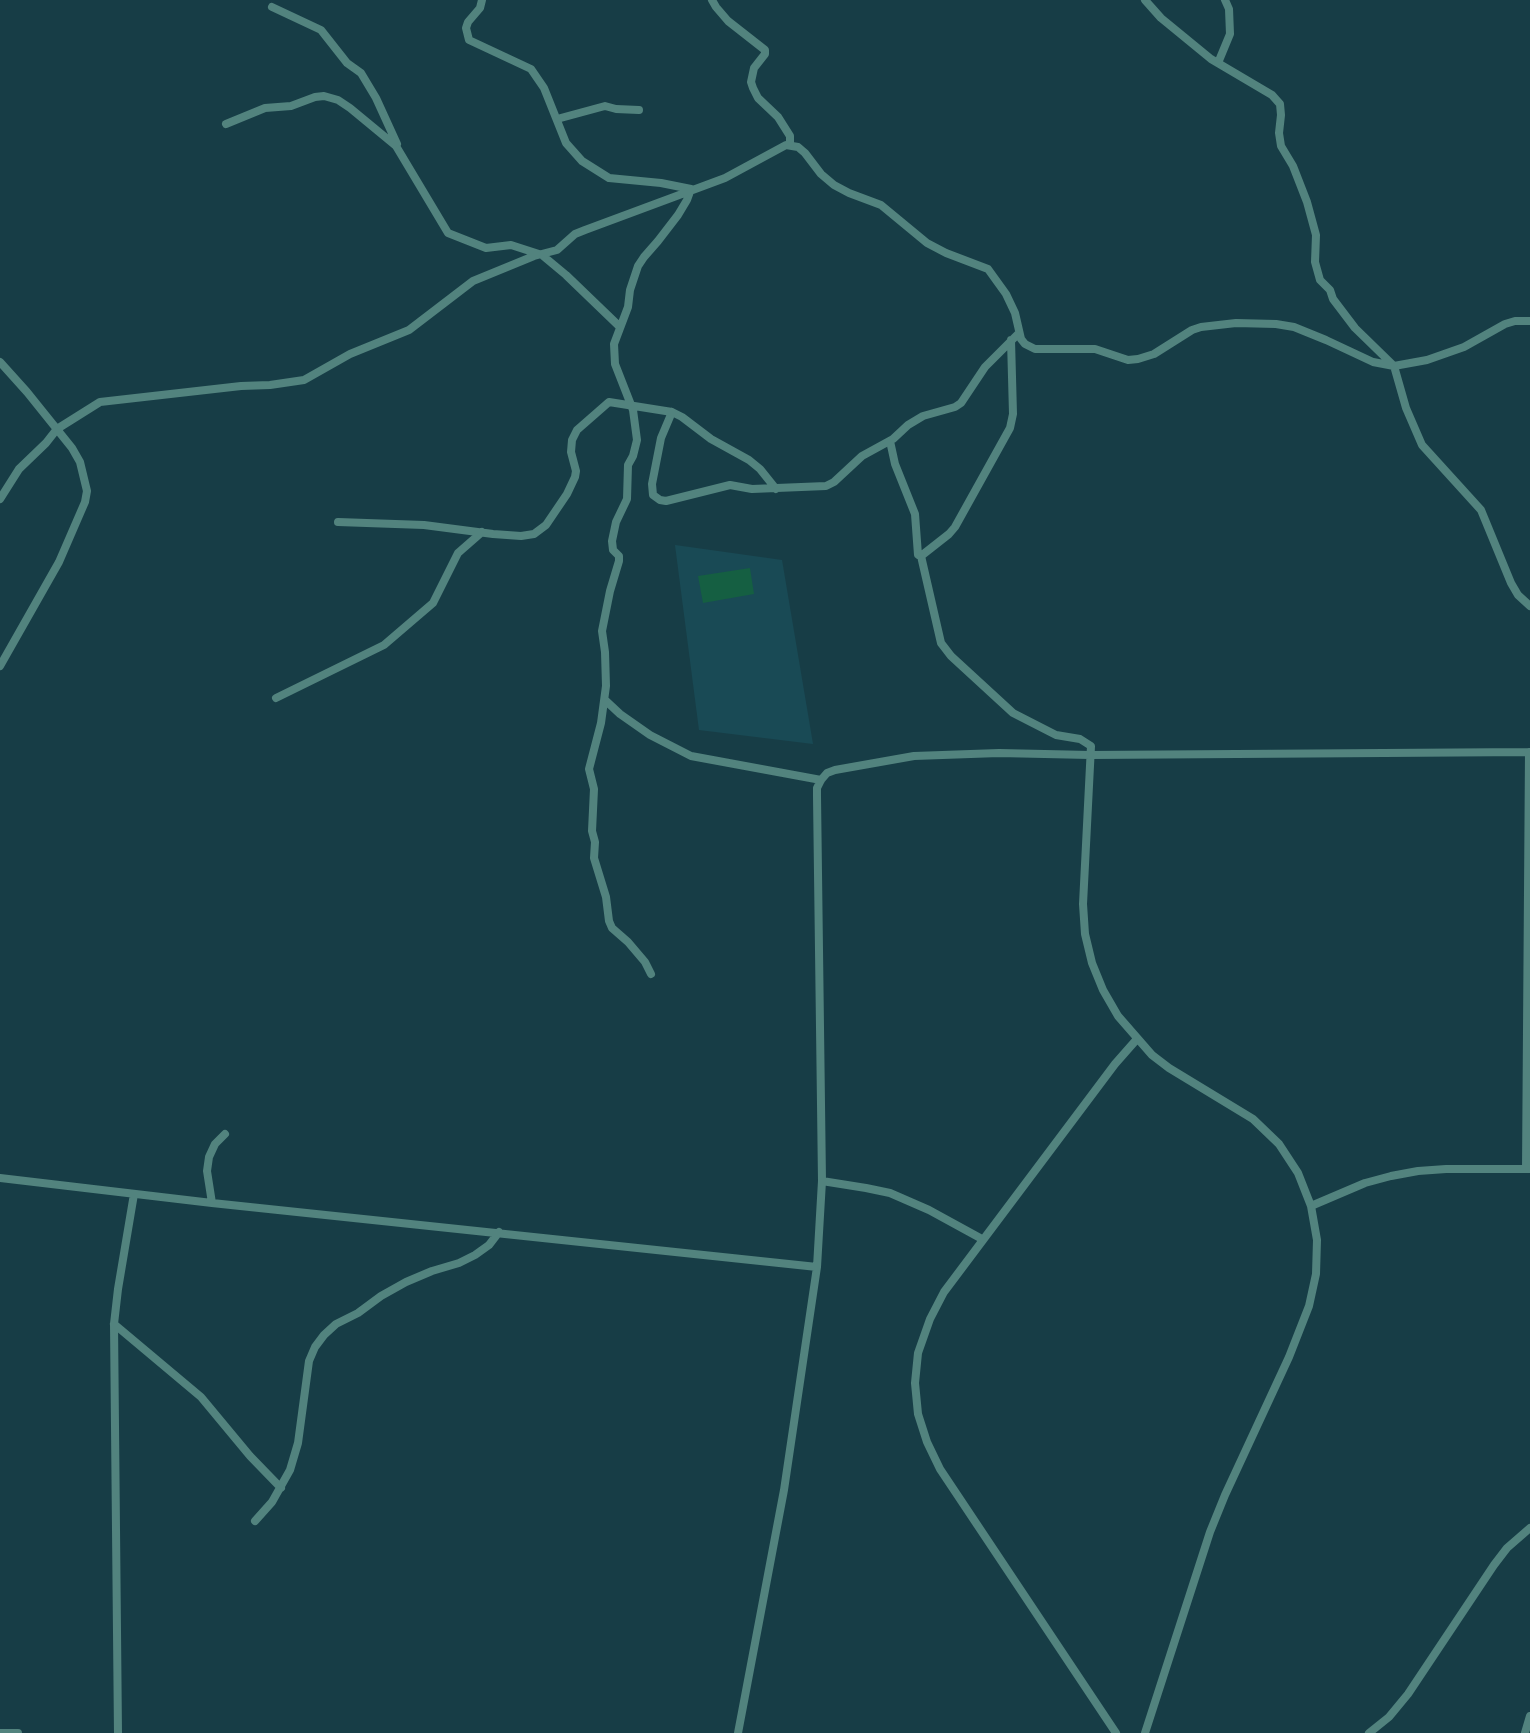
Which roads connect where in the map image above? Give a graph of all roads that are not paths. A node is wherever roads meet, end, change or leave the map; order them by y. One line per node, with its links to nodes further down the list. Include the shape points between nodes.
1 (482, 0): 8 (street, via 466,28 469,40 531,69)
2 (712, 0): 10 (street, via 728,21 765,50 751,82 758,98 778,117 790,136)
3 (1145, 0): 6 (street, via 1161,18)
4 (1224, 0): 6 (street, via 1230,34)
5 (272, 7): 11 (street, via 321,30 347,63 365,77)
6 (1218, 63): 19 (street, via 1272,95 1280,104 1281,146 1307,202 1316,235 1315,262 1320,280 1355,328)
7 (639, 110): 8 (street, via 605,106)
8 (557, 119): 12 (street, via 572,150 600,174 615,180)
9 (226, 124): 11 (street, via 265,108 291,106 324,96 350,108)
10 (790, 145): 12 (street, via 726,178); 16 (street, via 805,153 834,185 881,205 936,248 988,269 1006,294)
11 (401, 154): 13 (street, via 447,233 486,248 511,245)
12 (691, 189): 13 (street, via 669,201 575,234 558,250); 15 (street, via 678,215 638,266)
13 (542, 255): 15 (street); 22 (street, via 473,282 409,330 350,354 304,380 109,400 91,406)
14 (1530, 321): 19 (street, via 1505,324 1464,347)
15 (620, 327): 20 (street, via 615,364)
16 (1019, 333): 17 (street); 19 (street, via 1025,344 1035,349 1095,349 1128,360 1154,354 1201,327 1276,324 1326,340 1372,363)
17 (1011, 340): 23 (street, via 985,367 961,403 923,416); 28 (street, via 1011,428 955,526)
18 (0, 362): 22 (street)
19 (1394, 366): 29 (street, via 1422,445 1478,506 1511,583)
20 (631, 404): 21 (street); 27 (street, via 609,402 579,427 571,452 575,477 540,531 521,536); 32 (street, via 637,440 628,465 627,499 612,541 619,561 602,631 607,675)
21 (672, 412): 24 (street, via 749,460); 24 (street, via 654,465 651,491 655,497 666,501 730,486)
22 (57, 429): 25 (street, via 19,469); 30 (street, via 80,462 87,491 85,502 59,562)
23 (890, 441): 24 (street, via 862,456 826,486); 28 (street, via 915,514)
24 (776, 489)
25 (0, 499)
26 (338, 522): 27 (street)
27 (482, 532): 31 (street, via 458,553 433,603 384,645)
28 (921, 556): 34 (street, via 941,643 951,656 1013,712 1056,735 1080,739 1091,746)
29 (1530, 606)
30 (0, 666)
31 (276, 698)
32 (605, 700): 35 (street, via 650,735 691,756); 36 (street, via 589,769 594,789 594,858 610,923)
33 (1529, 752): 34 (street); 37 (street)
34 (1089, 755): 35 (street, via 914,756 835,770); 38 (street, via 1083,904 1086,934 1103,990)
35 (821, 780): 42 (street, via 817,796)
36 (651, 974)
37 (1528, 1033): 40 (street)
38 (1137, 1040): 45 (street, via 1169,1068 1253,1119 1278,1143 1298,1173); 47 (street)
39 (225, 1134): 44 (street, via 209,1157)
40 (1528, 1169): 45 (street, via 1446,1169 1400,1174 1365,1183)
41 (0, 1179): 43 (street)
42 (822, 1181): 47 (street, via 890,1193); 48 (street)
43 (134, 1194): 44 (street); 49 (street)
44 (212, 1203): 46 (street)
45 (1311, 1206): 59 (street, via 1317,1240 1316,1274 1309,1306 1210,1532)
46 (499, 1232): 48 (street); 50 (street, via 475,1256 406,1282 324,1335 309,1361 298,1443)
47 (982, 1239): 58 (street, via 930,1319 918,1353 918,1414 940,1469)
48 (817, 1267): 57 (street, via 784,1490)
49 (114, 1324): 50 (street, via 201,1397); 56 (street)
50 (281, 1488): 51 (street)
51 (255, 1521)
52 (1530, 1528): 60 (street, via 1494,1565 1408,1694)
53 (1530, 1716): 61 (street)
54 (0, 1733): 55 (street)
55 (18, 1733)
56 (118, 1733)
57 (738, 1733)
58 (1116, 1733)
59 (1146, 1733)
60 (1369, 1733)
61 (1525, 1733)

